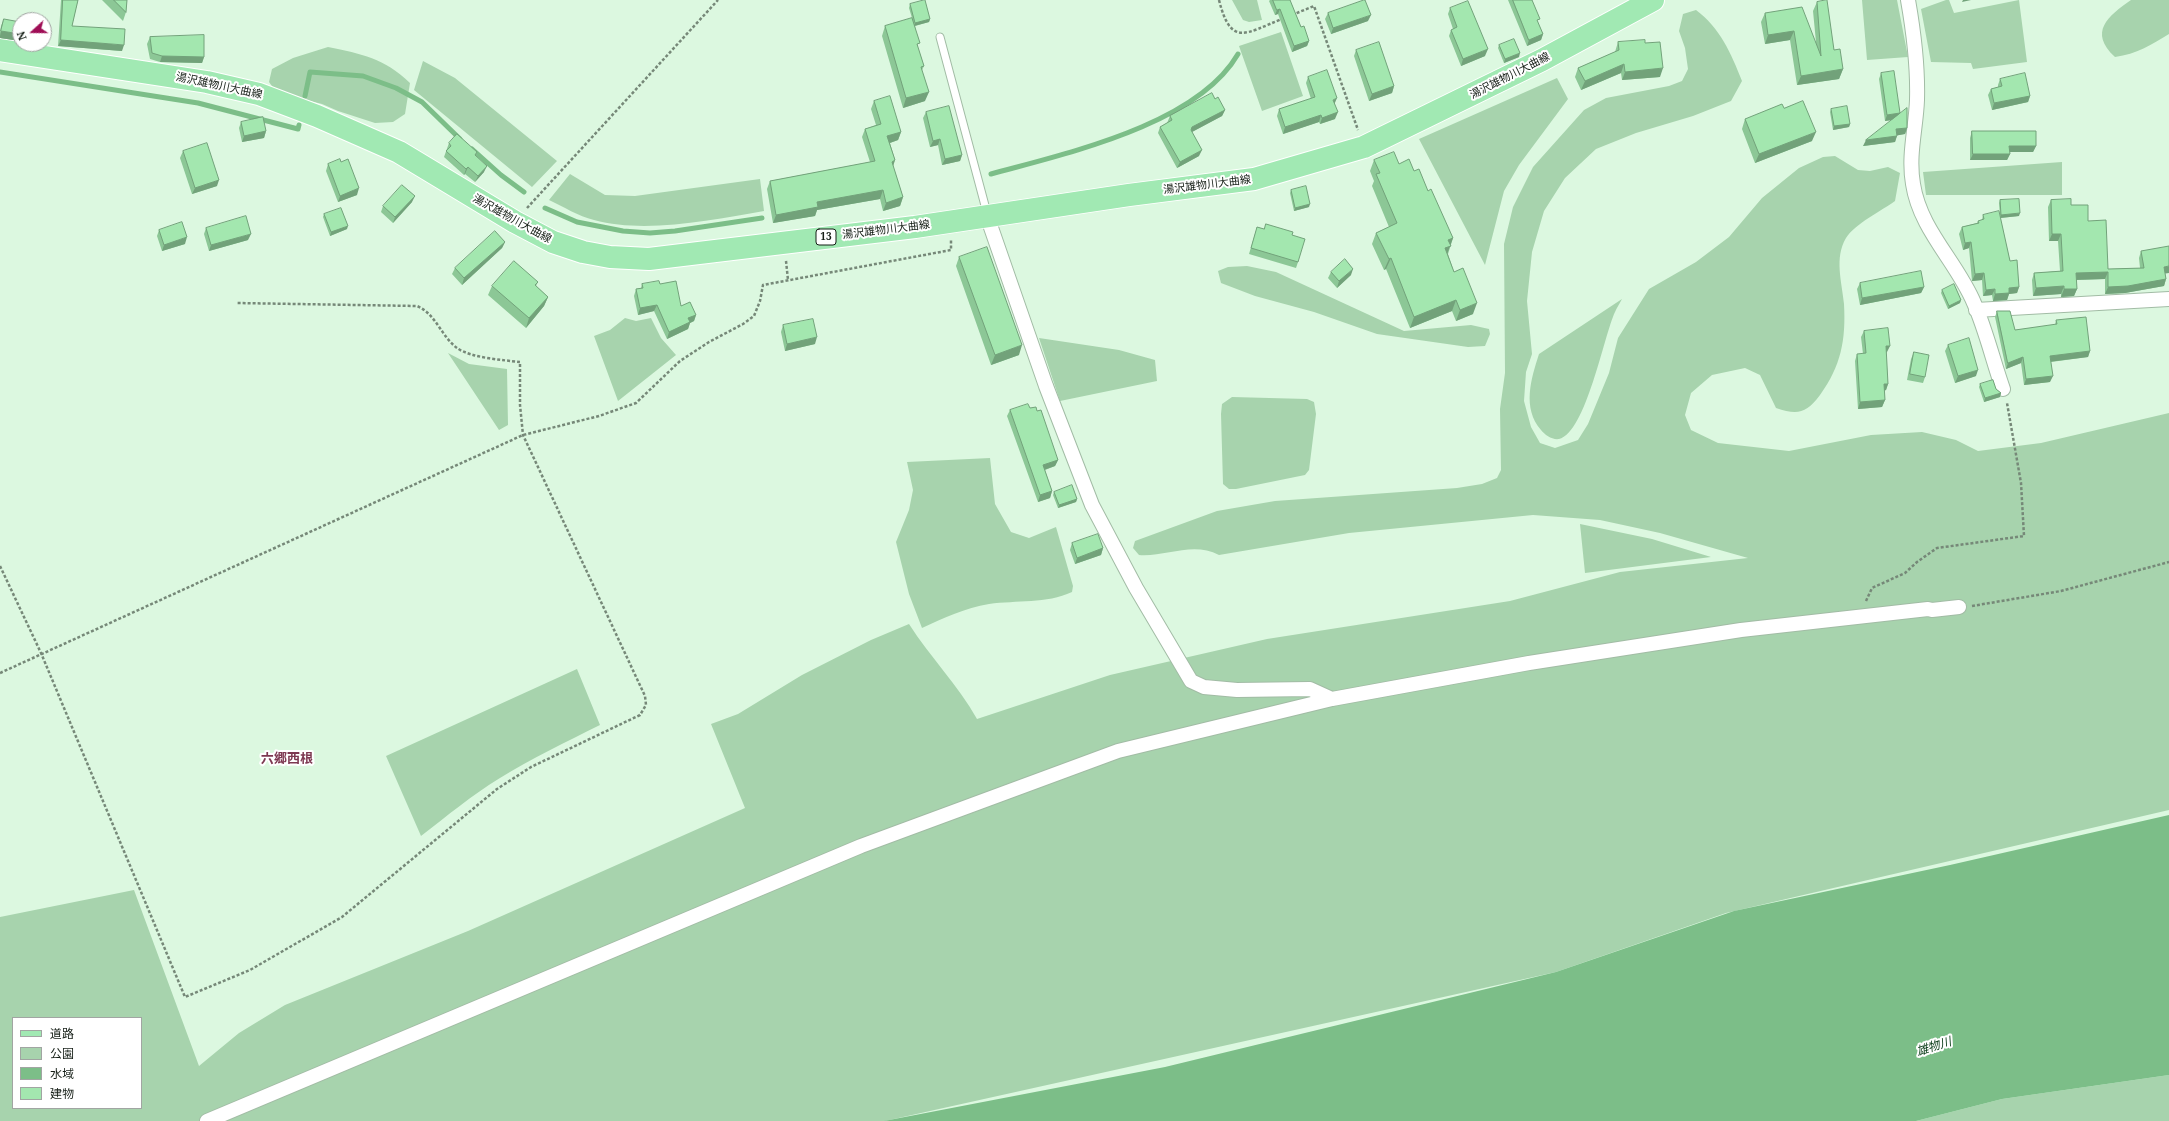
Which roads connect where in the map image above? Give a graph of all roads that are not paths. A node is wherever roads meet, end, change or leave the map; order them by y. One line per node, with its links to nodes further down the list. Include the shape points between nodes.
1 (1652, 0): 5 (main road, 湯沢雄物川大曲線 / 13, via 1542,60 1364,147 1254,179)
2 (1908, 0): 7 (street, via 1916,48 1917,73 1917,102 1911,144 1913,185 1923,216 1962,280)
3 (940, 37): 5 (lane)
4 (0, 50): 5 (main road, 湯沢雄物川大曲線 / 13, via 206,82 259,94 399,152 553,242 583,252 610,257 649,259)
5 (987, 216): 10 (street, via 1046,386 1092,505 1136,588 1191,681 1204,687 1237,690 1310,689)
6 (2169, 299): 7 (street)
7 (1976, 310): 8 (street)
8 (2003, 389)
9 (1959, 607): 10 (street, via 1860,616 1630,646)
10 (1332, 699): 11 (street, via 1118,751 861,846)
11 (207, 1121)

